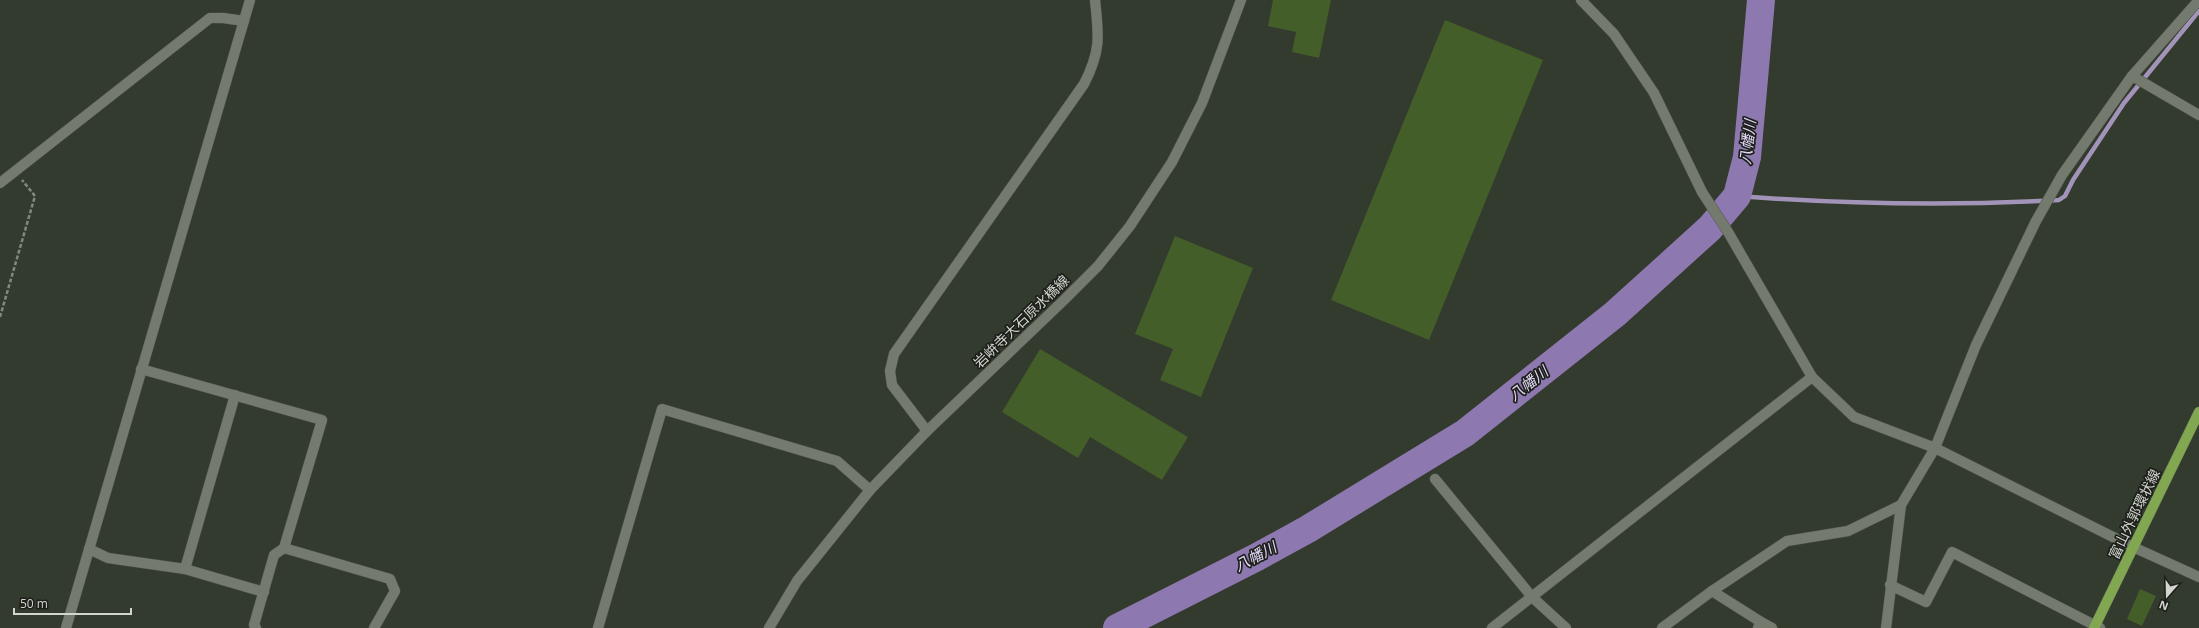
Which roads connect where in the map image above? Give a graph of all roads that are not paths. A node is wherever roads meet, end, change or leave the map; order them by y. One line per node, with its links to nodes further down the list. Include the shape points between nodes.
1 (250, 0): 6 (street)
2 (1095, 0): 14 (street, via 1099,31 1098,52 1084,84 894,354 890,371 892,385)
3 (1241, 0): 14 (street, 岩峅寺大石原水橋線, via 1202,104 1172,162 1130,226 1098,266)
4 (1581, 0): 11 (street, via 1614,34 1654,93 1702,192)
5 (2199, 0): 7 (street)
6 (244, 22): 9 (street, via 210,18); 10 (street)
7 (2132, 76): 8 (street); 15 (street, via 2062,175 2036,221 1976,345)
8 (2199, 115)
9 (0, 183)
10 (141, 369): 12 (street); 21 (street)
11 (1812, 377): 15 (street, via 1854,417); 27 (street)
12 (235, 396): 20 (street, via 322,420); 22 (street)
13 (2199, 412): 19 (main road, 富山外郭環状線)
14 (927, 431): 17 (street, 岩峅寺大石原水橋線)
15 (1935, 448): 18 (street); 19 (street)
16 (1435, 479): 27 (street)
17 (870, 490): 33 (street, via 837,460 662,409); 34 (street, 岩峅寺大石原水橋線, via 797,581)
18 (1901, 505): 24 (street); 25 (street, via 1848,531 1787,542)
19 (2133, 547): 23 (street); 29 (main road, 富山外郭環状線)
20 (284, 548): 26 (street, via 274,555); 32 (street, via 390,579 395,591)
21 (89, 549): 22 (street, via 108,558); 30 (street)
22 (185, 569): 26 (street)
23 (2199, 577)
24 (1890, 585): 29 (street, via 1926,602 1952,552); 39 (street)
25 (1712, 591): 28 (street); 37 (street)
26 (264, 592): 31 (street, via 254,625)
27 (1532, 597): 35 (street); 36 (street)
28 (1760, 625): 38 (street)
29 (2096, 627)
30 (66, 628)
31 (256, 628)
32 (374, 628)
33 (598, 628)
34 (769, 628)
35 (1492, 628)
36 (1566, 628)
37 (1662, 628)
38 (1772, 628)
39 (1886, 628)

